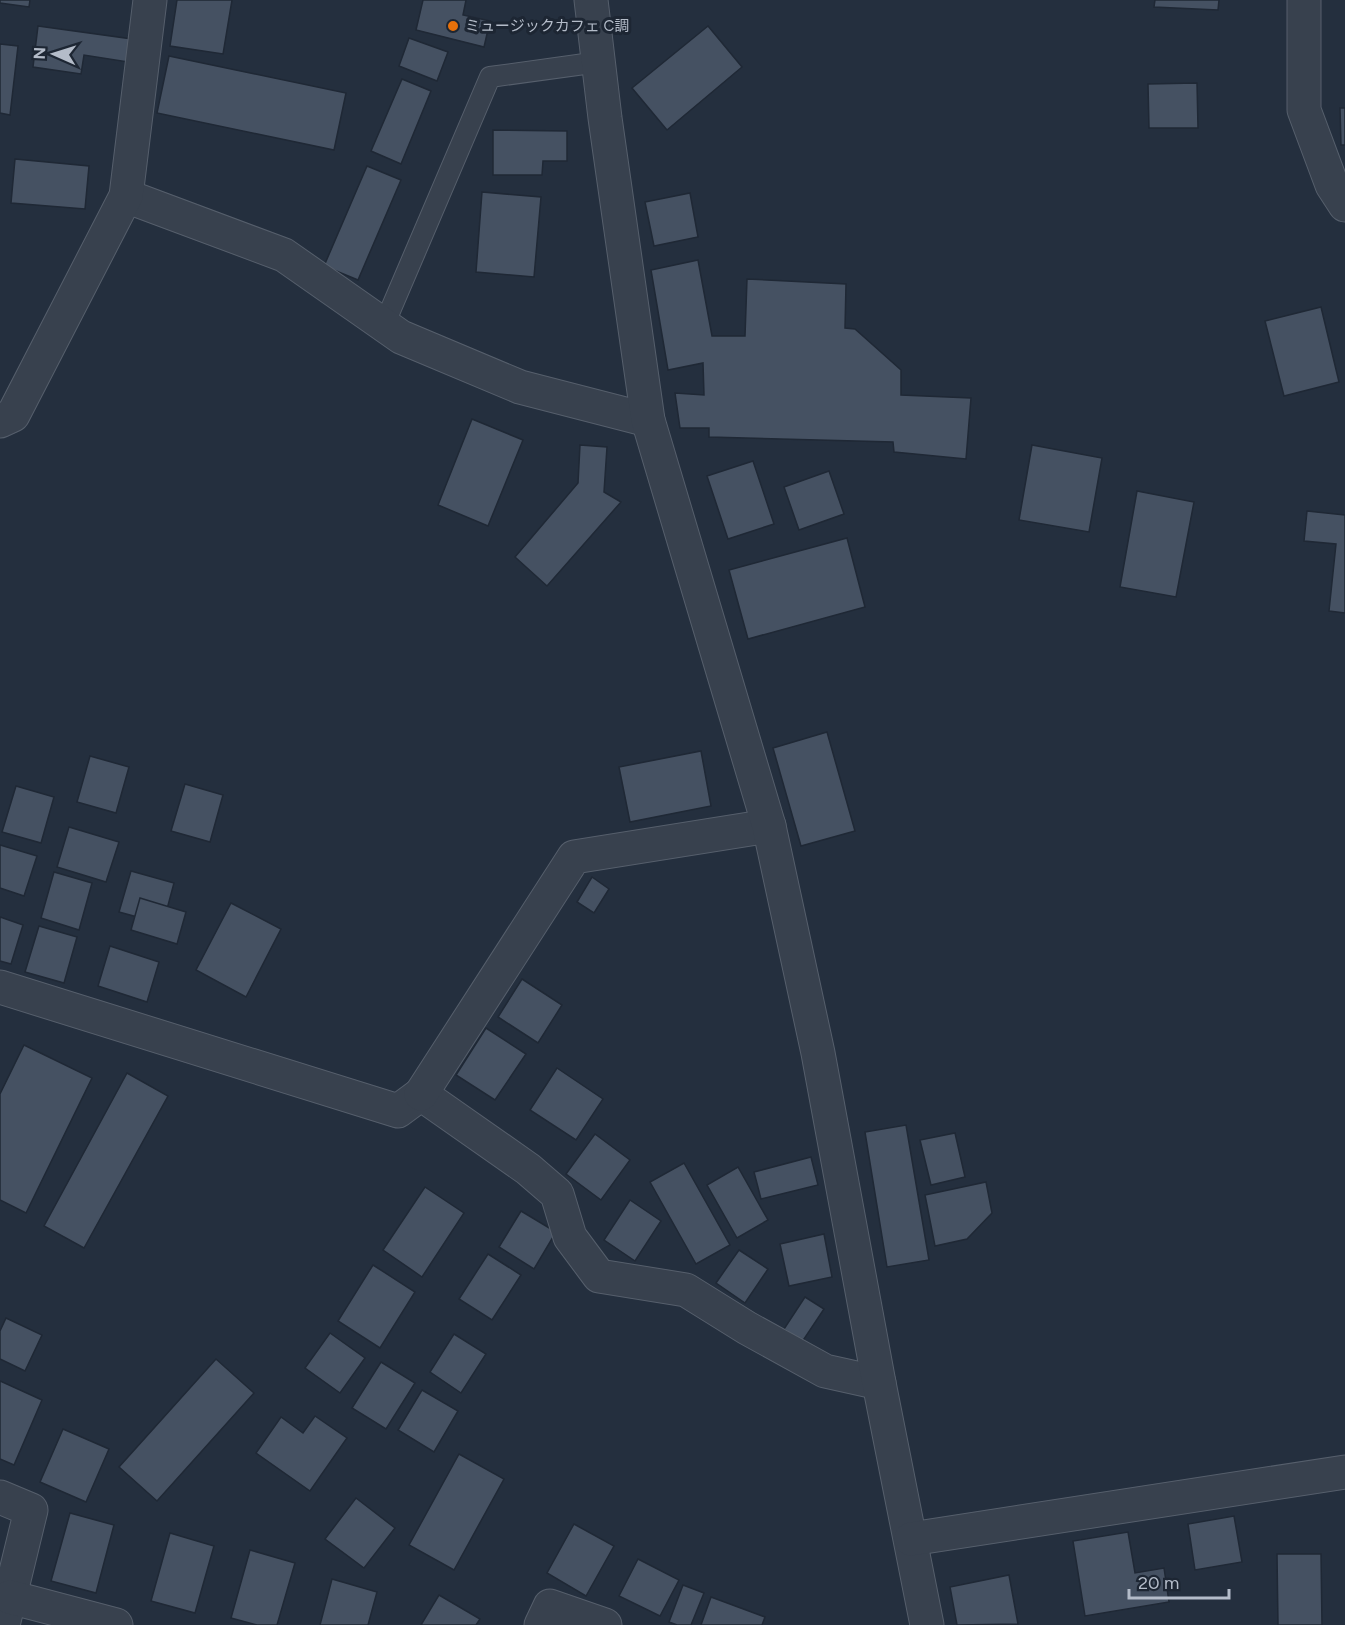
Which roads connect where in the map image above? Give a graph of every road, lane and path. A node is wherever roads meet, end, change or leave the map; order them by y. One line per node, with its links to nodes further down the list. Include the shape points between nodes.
1 (150, 0): 5 (street)
2 (591, 0): 4 (street)
3 (1304, 0): 6 (street, via 1304,110 1332,185)
4 (599, 62): 7 (lane, via 490,77); 8 (street)
5 (126, 196): 7 (street, via 284,255); 9 (street, via 13,415)
6 (1345, 205)
7 (384, 325): 8 (street, via 401,337 520,387)
8 (648, 420): 10 (street)
9 (0, 421)
10 (769, 826): 12 (street, via 574,857); 13 (street, via 818,1053)
11 (0, 987): 12 (street, via 398,1112)
12 (421, 1094): 13 (street, via 557,1194 570,1238 599,1276 686,1290 825,1371)
13 (879, 1383): 16 (street)
14 (1345, 1472): 16 (street)
15 (0, 1497): 17 (street, via 31,1510)
16 (911, 1539): 21 (street)
17 (7, 1611): 18 (street)
18 (116, 1625)
19 (542, 1625): 20 (street, via 550,1606)
20 (605, 1625)
21 (927, 1625)

